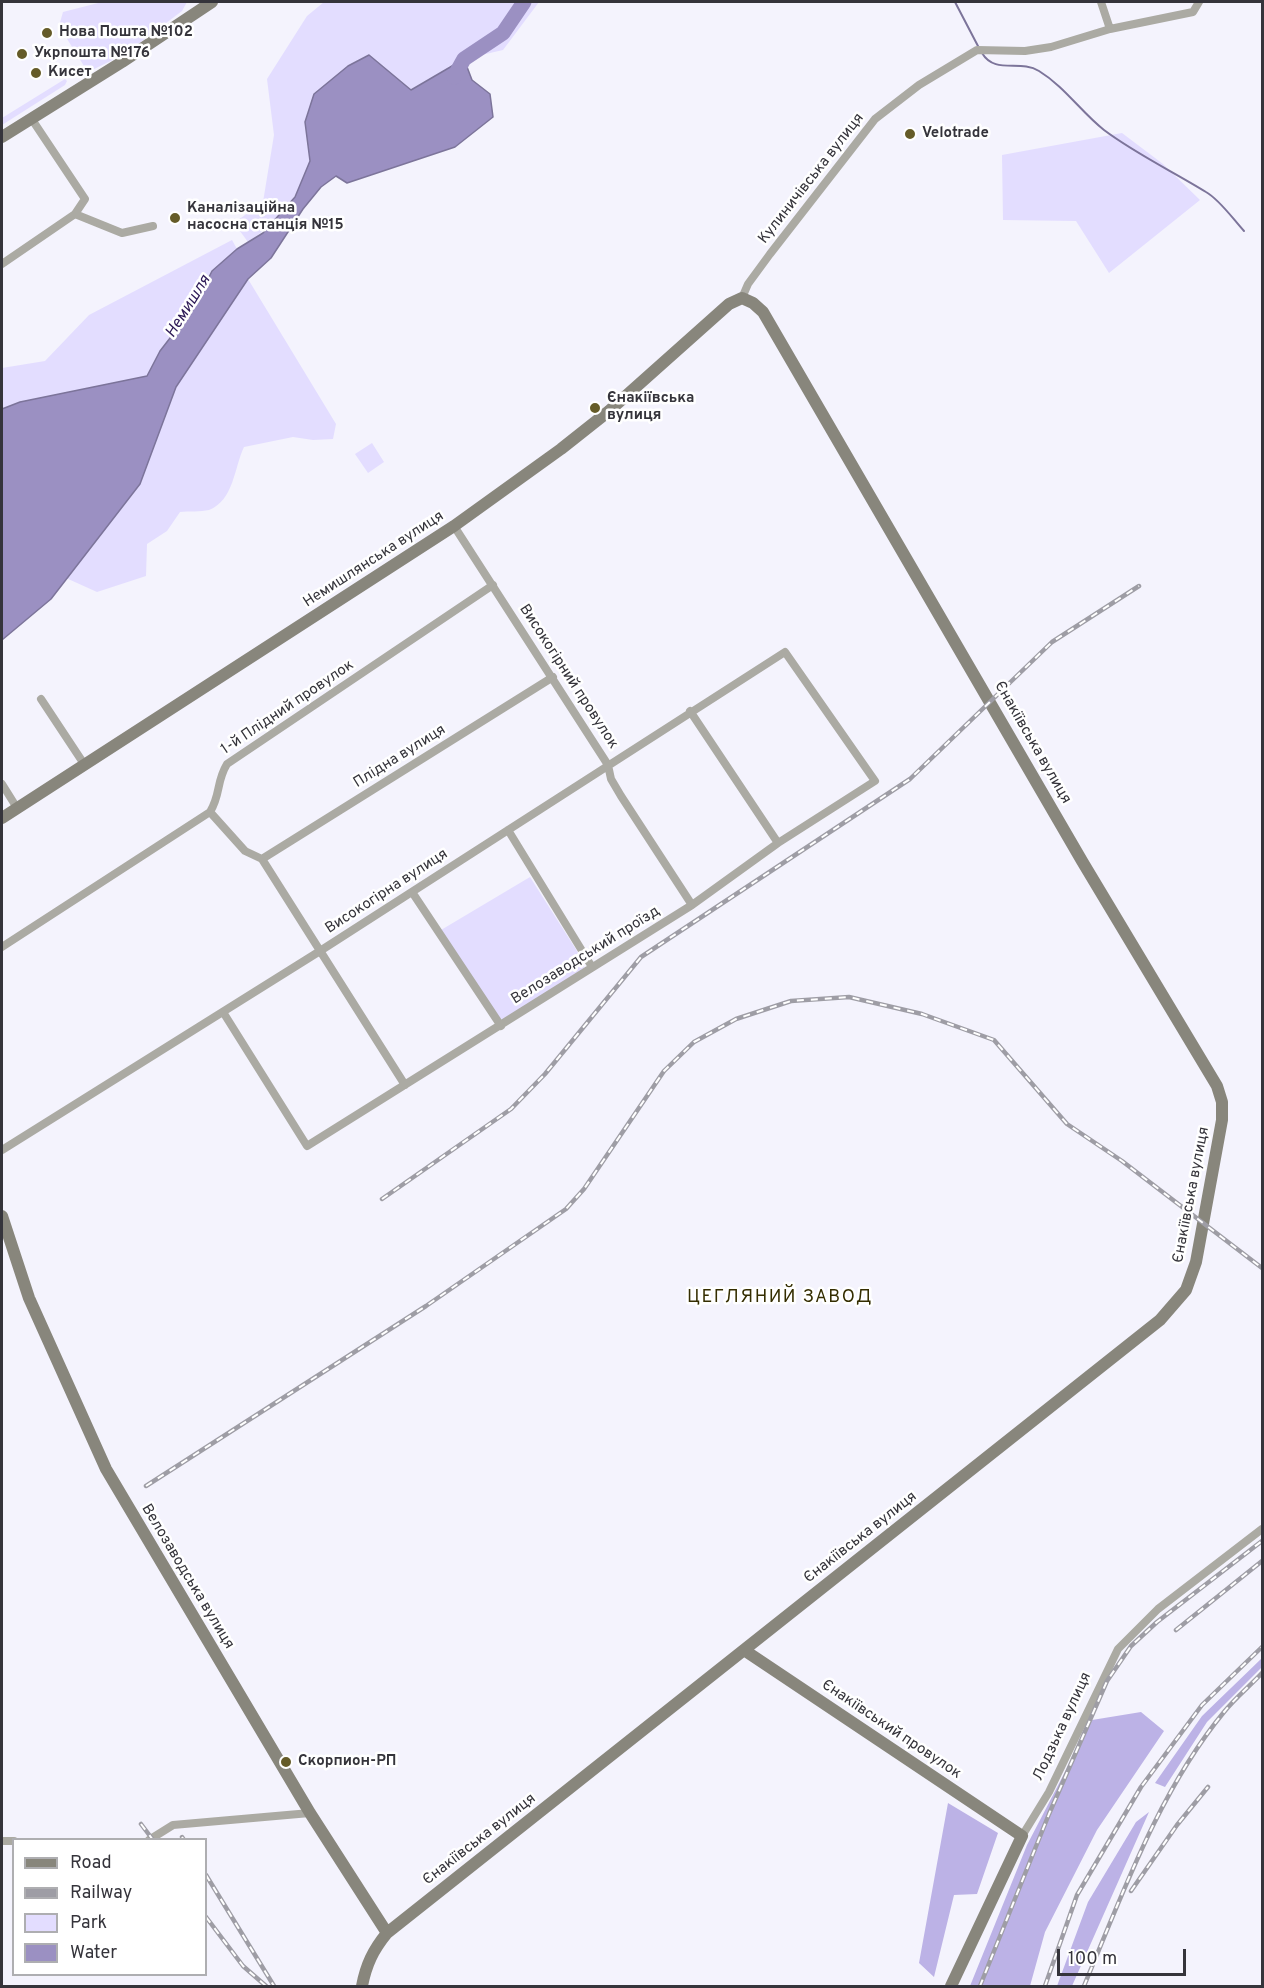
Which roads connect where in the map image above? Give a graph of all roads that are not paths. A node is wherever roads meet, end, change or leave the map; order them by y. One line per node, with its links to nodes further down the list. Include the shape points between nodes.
1 (212, 2): 5 (street)
2 (1101, 2): 4 (street)
3 (1199, 2): 4 (street, Кулиничівська вулиця, via 1193,12)
4 (1110, 29): 10 (street, Кулиничівська вулиця, via 1025,51 982,50 919,86 875,119 759,269)
5 (32, 118): 6 (street); 7 (street, via 85,199)
6 (2, 137)
7 (75, 214): 8 (street, via 122,233); 9 (street)
8 (153, 226)
9 (2, 264)
10 (742, 298): 11 (street, Немишлянська вулиця, via 729,304 577,437); 37 (street, Єнакіївська вулиця, via 763,312 1217,1086 1222,1102 1196,1262 1186,1290 1167,1313)
11 (454, 526): 12 (street, Високогірний провулок); 16 (street, Немишлянська вулиця)
12 (493, 585): 13 (street, Високогірний провулок); 21 (street, 1-й Плідний провулок, via 227,764 219,777 218,798)
13 (553, 677): 17 (street, Високогірний провулок); 25 (street, Плідна вулиця)
14 (41, 699): 16 (street)
15 (690, 711): 17 (street, Високогірна вулиця); 18 (street, Високогірна вулиця, via 784,652); 24 (street)
16 (84, 764): 20 (street, Немишлянська вулиця)
17 (608, 765): 23 (street, Високогірна вулиця); 27 (street, Високогірний провулок, via 621,796)
18 (875, 781): 24 (street, Велозаводський проїзд)
19 (2, 784): 20 (street)
20 (17, 808): 22 (street, Немишлянська вулиця)
21 (210, 812): 25 (street, via 245,851); 28 (street)
22 (2, 818)
23 (508, 830): 26 (street, Високогірна вулиця); 30 (street)
24 (778, 843): 27 (street, Велозаводський проїзд)
25 (262, 859): 29 (street)
26 (412, 892): 29 (street, Високогірна вулиця); 32 (street)
27 (692, 905): 30 (street, Велозаводський проїзд)
28 (2, 947)
29 (320, 951): 31 (street, Високогірна вулиця); 33 (street)
30 (592, 967): 32 (street, Велозаводський проїзд)
31 (223, 1012): 33 (street, Велозаводський проїзд, via 307,1146); 34 (street, Високогірна вулиця)
32 (501, 1026): 33 (street, Велозаводський проїзд)
33 (405, 1085)
34 (2, 1150)
35 (2, 1216): 38 (street, Велозаводська вулиця, via 28,1298 106,1469)
36 (1263, 1529): 39 (street, Лодзька вулиця, via 1158,1609 1118,1649 1049,1792)
37 (744, 1650): 39 (street, Єнакіївський провулок); 41 (street, Єнакіївська вулиця)
38 (310, 1813): 40 (street, via 173,1825); 41 (street, Велозаводська вулиця)
39 (1022, 1836): 43 (street, Лодзька вулиця)
40 (151, 1838)
41 (387, 1933): 42 (street, Єнакіївська вулиця, via 370,1957)
42 (362, 1986)
43 (951, 1986)

